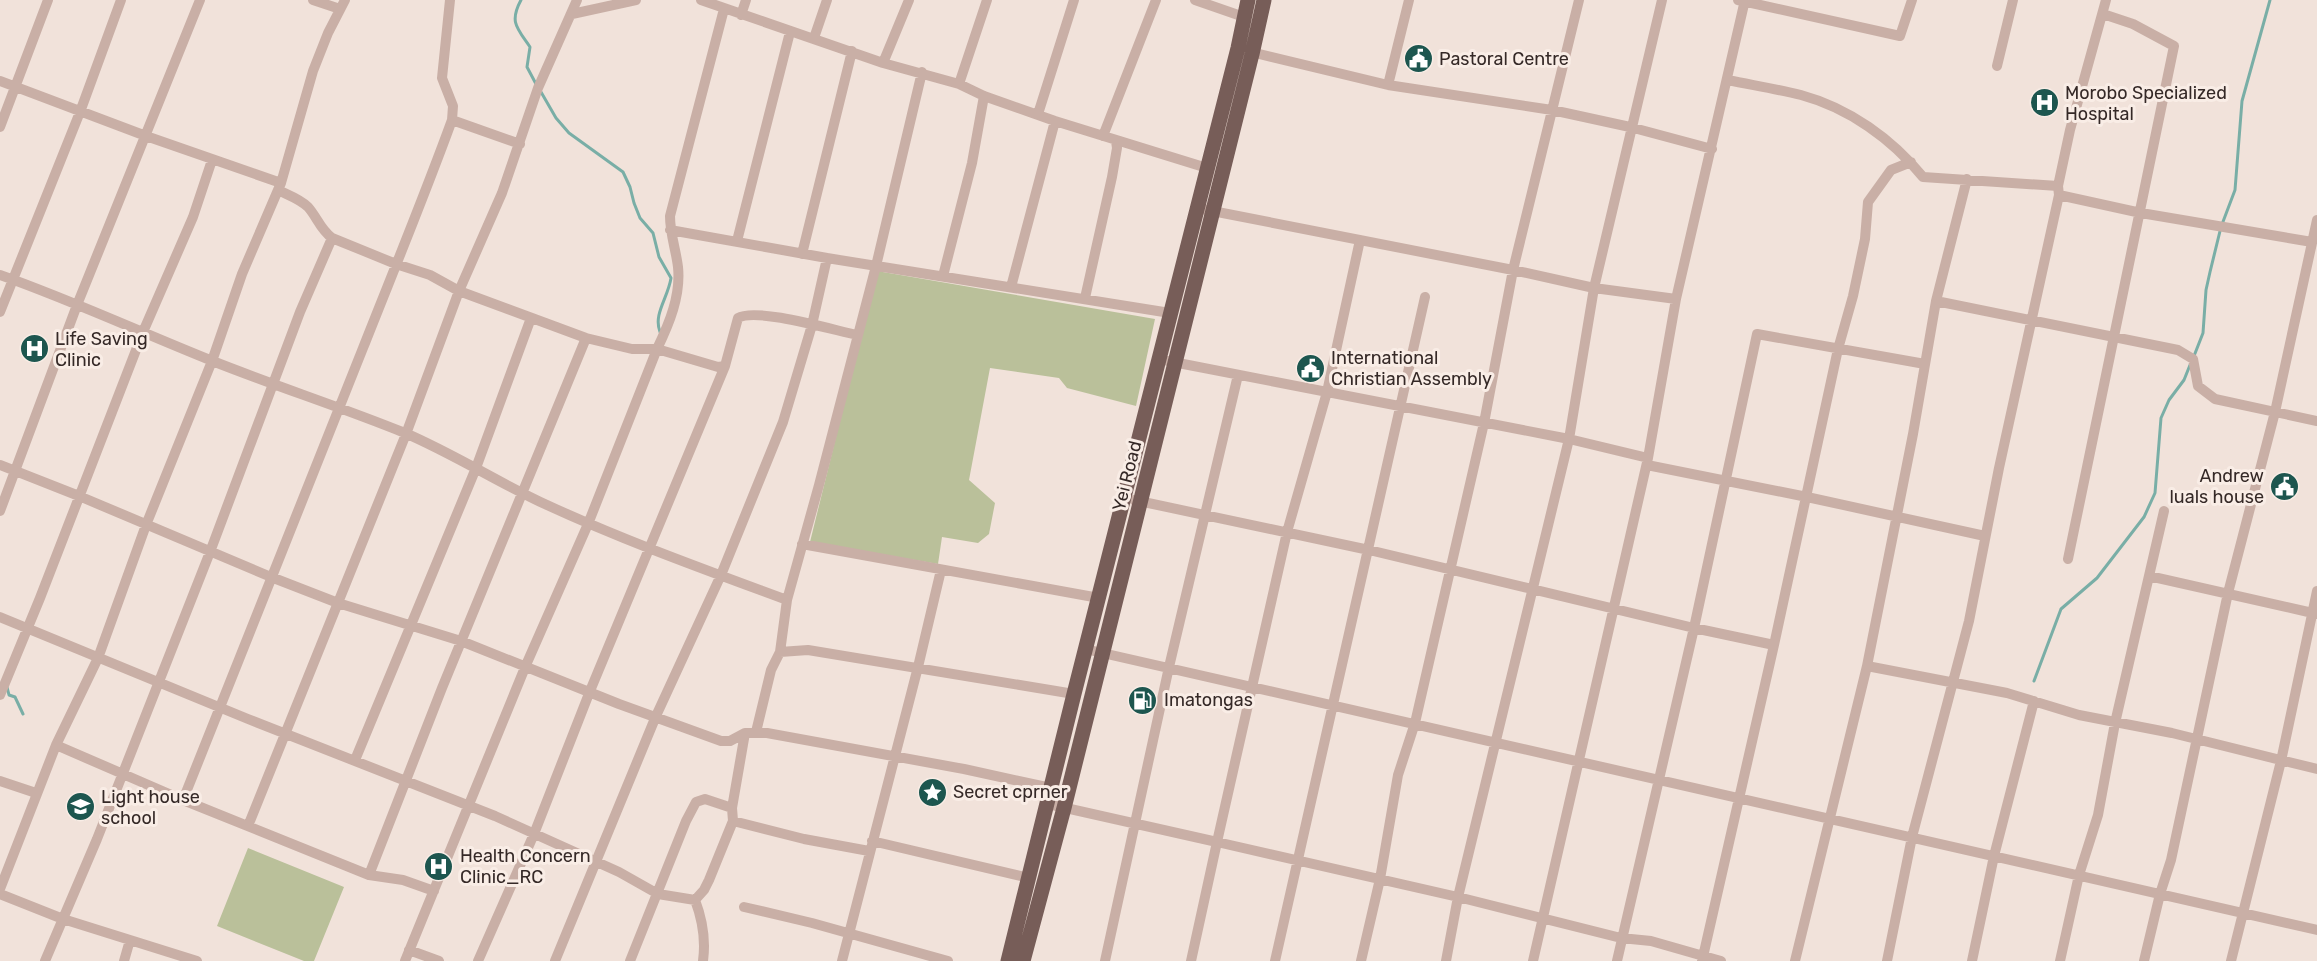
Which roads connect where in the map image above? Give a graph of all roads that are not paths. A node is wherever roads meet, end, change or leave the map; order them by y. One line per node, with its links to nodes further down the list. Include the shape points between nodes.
1 (48, 0): 42 (street)
2 (121, 0): 45 (street)
3 (200, 0): 51 (street)
4 (313, 0): 25 (street)
5 (450, 0): 47 (street, via 442,78 453,106)
6 (577, 0): 27 (street)
7 (636, 0): 27 (street)
8 (701, 0): 26 (street)
9 (746, 0): 29 (street)
10 (827, 0): 32 (street)
11 (909, 0): 35 (street)
12 (987, 0): 40 (street)
13 (1074, 0): 46 (street)
14 (1156, 0): 52 (street)
15 (1195, 0): 30 (street)
16 (1248, 0): 30 (main road, Yei Road)
17 (1264, 0): 34 (main road, Yei Road)
18 (1409, 0): 41 (street)
19 (1579, 0): 44 (street)
20 (1662, 0): 49 (street)
21 (1912, 0): 24 (street, via 1900,36)
22 (2013, 0): 36 (street)
23 (2106, 0): 28 (street)
24 (1742, 1): 38 (street)
25 (342, 4): 60 (street, via 313,71)
26 (724, 9): 29 (street); 65 (street, via 674,193)
27 (572, 14): 54 (street, via 538,88)
28 (2103, 14): 61 (street, via 2070,130); 63 (street, via 2133,24 2174,46)
29 (741, 15): 31 (street)
30 (1244, 17): 34 (main road, Yei Road)
31 (790, 32): 32 (street); 68 (street)
32 (814, 38): 33 (street)
33 (852, 51): 35 (street); 70 (street)
34 (1245, 51): 41 (street); 58 (main road, Yei Road); 62 (main road, Yei Road)
35 (883, 63): 37 (street)
36 (1997, 66)
37 (922, 72): 40 (street); 73 (street)
38 (1728, 80): 55 (street); 57 (street, via 1803,96 1852,116)
39 (0, 81): 42 (street)
40 (959, 84): 43 (street)
41 (1388, 85): 44 (street)
42 (16, 87): 45 (street); 50 (street)
43 (984, 96): 46 (street); 76 (street, via 972,163)
44 (1552, 110): 49 (street); 74 (street)
45 (80, 112): 51 (street); 77 (street)
46 (1038, 114): 48 (street)
47 (452, 120): 54 (street); 72 (street)
48 (1055, 121): 52 (street); 78 (street)
49 (1630, 127): 55 (street); 79 (street)
50 (0, 128)
51 (146, 136): 56 (street); 85 (street)
52 (1103, 136): 53 (street)
53 (1116, 141): 58 (street); 82 (street, via 1112,177)
54 (520, 144): 80 (street)
55 (1712, 149): 83 (street)
56 (212, 160): 60 (street); 91 (street, via 193,217)
57 (1911, 162): 59 (street, via 1923,177); 96 (street, via 1891,170 1869,202 1859,267)
58 (1208, 168): 62 (main road, Yei Road)
59 (1967, 179): 61 (street); 84 (street)
60 (279, 186): 66 (street, via 309,208); 98 (street, via 242,274)
61 (2058, 190): 63 (street); 89 (street)
62 (1205, 210): 67 (street); 87 (main road, Yei Road); 99 (main road, Yei Road)
63 (2141, 213): 69 (street); 93 (street)
64 (2317, 220): 69 (street)
65 (670, 230): 68 (street); 95 (street, via 679,288)
66 (332, 238): 72 (street); 103 (street)
67 (1360, 240): 74 (street); 104 (street)
68 (737, 241): 70 (street)
69 (2312, 242): 107 (street)
70 (802, 254): 71 (street)
71 (827, 258): 73 (street); 90 (street)
72 (396, 264): 80 (street, via 430,275); 106 (street)
73 (876, 266): 76 (street); 92 (street)
74 (1513, 270): 79 (street); 109 (street)
75 (0, 275): 77 (street)
76 (943, 276): 78 (street)
77 (13, 280): 85 (street); 86 (street)
78 (1011, 287): 82 (street)
79 (1594, 288): 83 (street); 111 (street)
80 (459, 291): 88 (street); 110 (street)
81 (1425, 297): 105 (street)
82 (1085, 298): 87 (street)
83 (1676, 299): 112 (street)
84 (1936, 301): 89 (street); 100 (street)
85 (77, 304): 91 (street); 115 (street)
86 (0, 312)
87 (1170, 313): 97 (main road, Yei Road)
88 (531, 318): 94 (street); 114 (street)
89 (2032, 319): 93 (street); 129 (street)
90 (812, 325): 92 (street); 101 (street, via 773,316 743,315 738,318); 137 (street, via 783,423)
91 (143, 332): 98 (street); 118 (street)
92 (857, 334): 130 (street)
93 (2113, 336): 107 (street, via 2178,350 2193,359 2198,386 2215,399); 134 (street)
94 (586, 338): 95 (street, via 632,349); 117 (street)
95 (657, 349): 101 (street); 126 (street)
96 (1838, 349): 100 (street); 116 (street, via 1756,334); 119 (street)
97 (1159, 359): 99 (street); 120 (main road, Yei Road)
98 (212, 361): 103 (street); 127 (street)
99 (1175, 362): 102 (street); 121 (main road, Yei Road)
100 (1925, 364): 125 (street)
101 (725, 366): 131 (street)
102 (1238, 375): 104 (street); 124 (street)
103 (275, 383): 106 (street); 133 (street)
104 (1327, 392): 105 (street); 128 (street)
105 (1402, 407): 109 (street); 132 (street)
106 (339, 409): 110 (street); 139 (street)
107 (2275, 411): 108 (street); 142 (street)
108 (2317, 421)
109 (1484, 423): 111 (street); 135 (street)
110 (406, 434): 114 (street); 145 (street)
111 (1569, 439): 112 (street); 140 (street)
112 (1647, 462): 116 (street); 146 (street)
113 (0, 465): 115 (street)
114 (476, 468): 117 (street); 149 (street)
115 (15, 471): 118 (street); 122 (street)
116 (1725, 481): 119 (street); 151 (street)
117 (521, 493): 126 (street); 152 (street)
118 (79, 496): 127 (street); 150 (street)
119 (1807, 497): 125 (street); 153 (street)
120 (1124, 498): 121 (street); 143 (main road, Yei Road)
121 (1141, 501): 124 (street); 156 (main road, Yei Road)
122 (0, 511)
123 (2164, 511): 138 (street)
124 (1206, 515): 128 (street); 160 (street)
125 (1896, 516): 129 (street); 159 (street)
126 (588, 524): 131 (street); 158 (street)
127 (146, 525): 133 (street); 157 (street)
128 (1287, 532): 132 (street); 164 (street)
129 (1985, 536): 163 (street, via 1969,621)
130 (802, 544): 136 (street); 144 (street)
131 (649, 549): 137 (street); 165 (street)
132 (1369, 550): 135 (street); 169 (street)
133 (210, 552): 139 (street); 162 (street)
134 (2068, 559)
135 (1449, 569): 140 (street); 172 (street)
136 (941, 570): 143 (street); 161 (street)
137 (721, 575): 144 (street); 171 (street)
138 (2150, 576): 142 (street); 173 (street)
139 (271, 578): 145 (street); 170 (street)
140 (1532, 588): 146 (street); 177 (street)
141 (2317, 591): 147 (street)
142 (2228, 593): 147 (street); 176 (street)
143 (1099, 598): 154 (main road, Yei Road)
144 (787, 600): 155 (street)
145 (338, 603): 149 (street); 175 (street)
146 (1614, 608): 151 (street); 182 (street)
147 (2314, 613): 181 (street)
148 (0, 616): 150 (street)
149 (410, 625): 152 (street); 180 (street)
150 (27, 628): 157 (street); 167 (street)
151 (1695, 628): 153 (street); 186 (street)
152 (461, 641): 158 (street); 185 (street)
153 (1774, 645): 190 (street)
154 (1085, 649): 156 (street); 166 (main road, Yei Road)
155 (780, 652): 161 (street, via 808,650); 174 (street)
156 (1103, 653): 160 (street); 195 (main road, Yei Road)
157 (98, 658): 162 (street); 178 (street)
158 (526, 665): 165 (street); 193 (street)
159 (1867, 666): 163 (street); 196 (street)
160 (1169, 667): 164 (street); 198 (street)
161 (918, 668): 166 (street); 179 (street)
162 (158, 680): 170 (street); 184 (street)
163 (1952, 682): 168 (street); 201 (street)
164 (1253, 686): 169 (street); 202 (street)
165 (590, 691): 171 (street); 200 (street)
166 (1074, 694): 188 (main road, Yei Road)
167 (0, 695)
168 (2034, 701): 173 (street); 204 (street)
169 (1333, 705): 172 (street); 205 (street)
170 (222, 707): 175 (street); 191 (street)
171 (656, 716): 174 (street, via 721,741); 206 (street)
172 (1415, 723): 177 (street); 210 (street, via 1398,775)
173 (2115, 723): 176 (street); 208 (street, via 2098,815)
174 (750, 732): 179 (street); 194 (street)
175 (286, 733): 180 (street); 199 (street)
176 (2195, 740): 181 (street); 214 (street, via 2171,860)
177 (1495, 741): 182 (street); 215 (street)
178 (56, 745): 184 (street); 189 (street)
179 (894, 756): 188 (street); 203 (street)
180 (355, 760): 185 (street)
181 (2281, 760): 183 (street); 218 (street)
182 (1580, 761): 186 (street); 219 (street)
183 (2317, 769)
184 (122, 773): 191 (street); 220 (street)
185 (405, 779): 193 (street); 207 (street)
186 (1659, 779): 190 (street); 223 (street)
187 (0, 781): 189 (street)
188 (1051, 788): 192 (main road, Yei Road)
189 (36, 793): 211 (street)
190 (1740, 798): 196 (street); 226 (street)
191 (183, 800): 199 (street)
192 (1048, 804): 195 (street); 209 (main road, Yei Road)
193 (470, 806): 200 (street); 212 (street)
194 (732, 807): 197 (street); 213 (street, via 705,799 696,802)
195 (1064, 808): 198 (street); 227 (main road, Yei Road)
196 (1829, 818): 201 (street); 247 (street)
197 (733, 821): 203 (street, via 804,839); 216 (street, via 704,891)
198 (1135, 823): 202 (street); 239 (street)
199 (248, 826): 207 (street)
200 (534, 834): 206 (street); 233 (street)
201 (1912, 837): 204 (street); 248 (street)
202 (1217, 842): 205 (street); 240 (street)
203 (870, 846): 209 (street); 222 (street)
204 (1994, 856): 208 (street); 249 (street)
205 (1298, 860): 210 (street); 241 (street)
206 (598, 862): 213 (street); 234 (street)
207 (369, 875): 212 (street, via 404,880)
208 (2079, 875): 214 (street); 250 (street)
209 (1029, 878): 227 (main road, Yei Road)
210 (1380, 879): 215 (street); 242 (street)
211 (0, 891): 220 (street)
212 (434, 891): 225 (street)
213 (658, 894): 216 (street); 235 (street)
214 (2160, 894): 218 (street); 251 (street)
215 (1458, 897): 219 (street); 243 (street)
216 (695, 900): 236 (street, via 702,920)
217 (744, 907): 222 (street)
218 (2245, 913): 221 (street); 252 (street)
219 (1542, 918): 223 (street); 244 (street)
220 (63, 919): 224 (street); 228 (street)
221 (2317, 930)
222 (849, 933): 237 (street); 238 (street)
223 (1621, 938): 226 (street, via 1651,941); 245 (street)
224 (130, 940): 229 (street); 230 (street)
225 (409, 950): 231 (street); 232 (street)
226 (1703, 959): 246 (street)
227 (1022, 960)
228 (45, 961)
229 (124, 961)
230 (197, 961)
231 (405, 961)
232 (439, 961)
233 (478, 961)
234 (555, 961)
235 (630, 961)
236 (703, 961)
237 (842, 961)
238 (948, 961)
239 (1105, 961)
240 (1191, 961)
241 (1275, 961)
242 (1361, 961)
243 (1446, 961)
244 (1533, 961)
245 (1617, 961)
246 (1721, 961)
247 (1795, 961)
248 (1887, 961)
249 (1972, 961)
250 (2060, 961)
251 (2144, 961)
252 (2231, 961)

